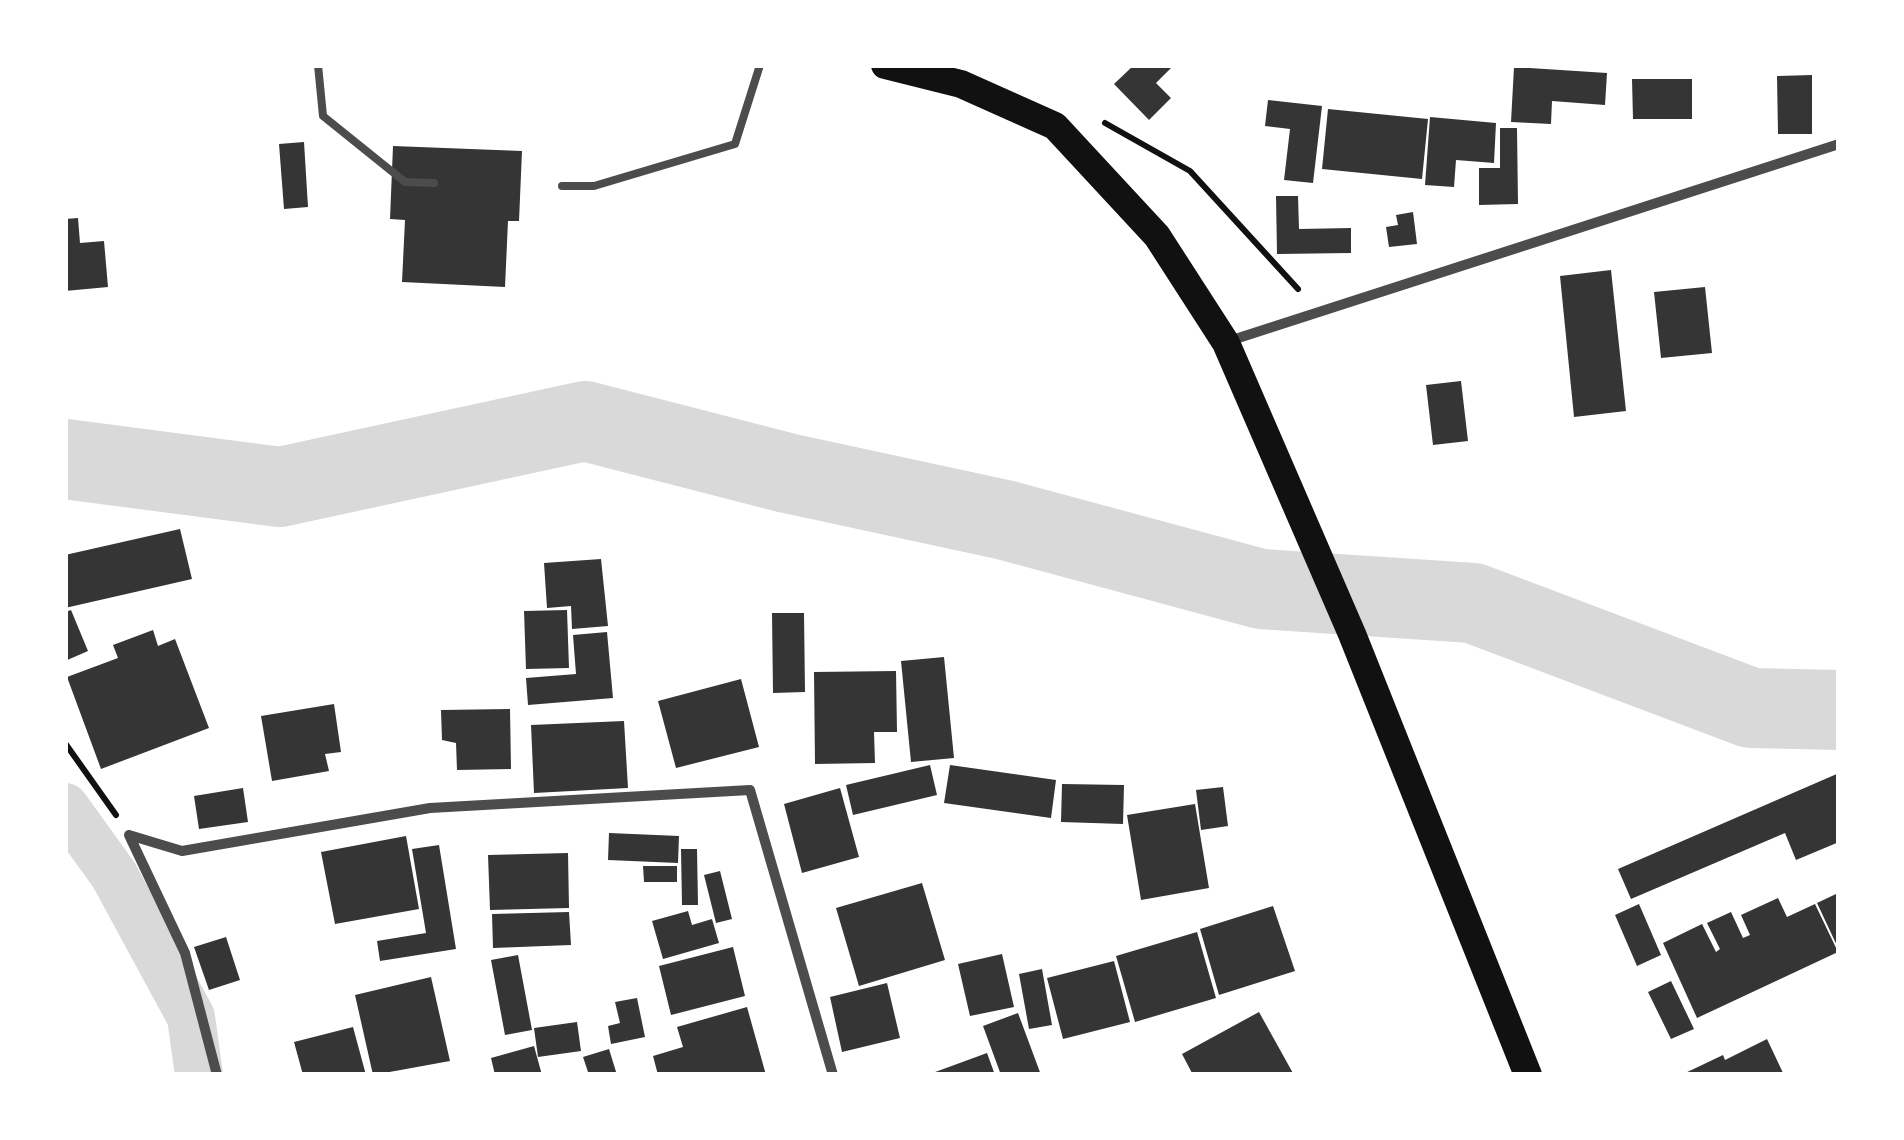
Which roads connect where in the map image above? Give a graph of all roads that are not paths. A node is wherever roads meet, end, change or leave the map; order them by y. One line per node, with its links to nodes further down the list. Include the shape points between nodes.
1 (318, 65): 5 (lane, via 322,116 406,182)
2 (760, 65): 6 (lane, via 735,144 594,186)
3 (885, 65): 7 (highway, via 961,84 1055,126 1156,236)
4 (1839, 144): 7 (street)
5 (434, 183)
6 (562, 186)
7 (1226, 343): 10 (highway, via 1352,634)
8 (217, 1075): 9 (street, via 186,953 128,835 182,852 430,808 750,790)
9 (833, 1075)
10 (1528, 1075)

